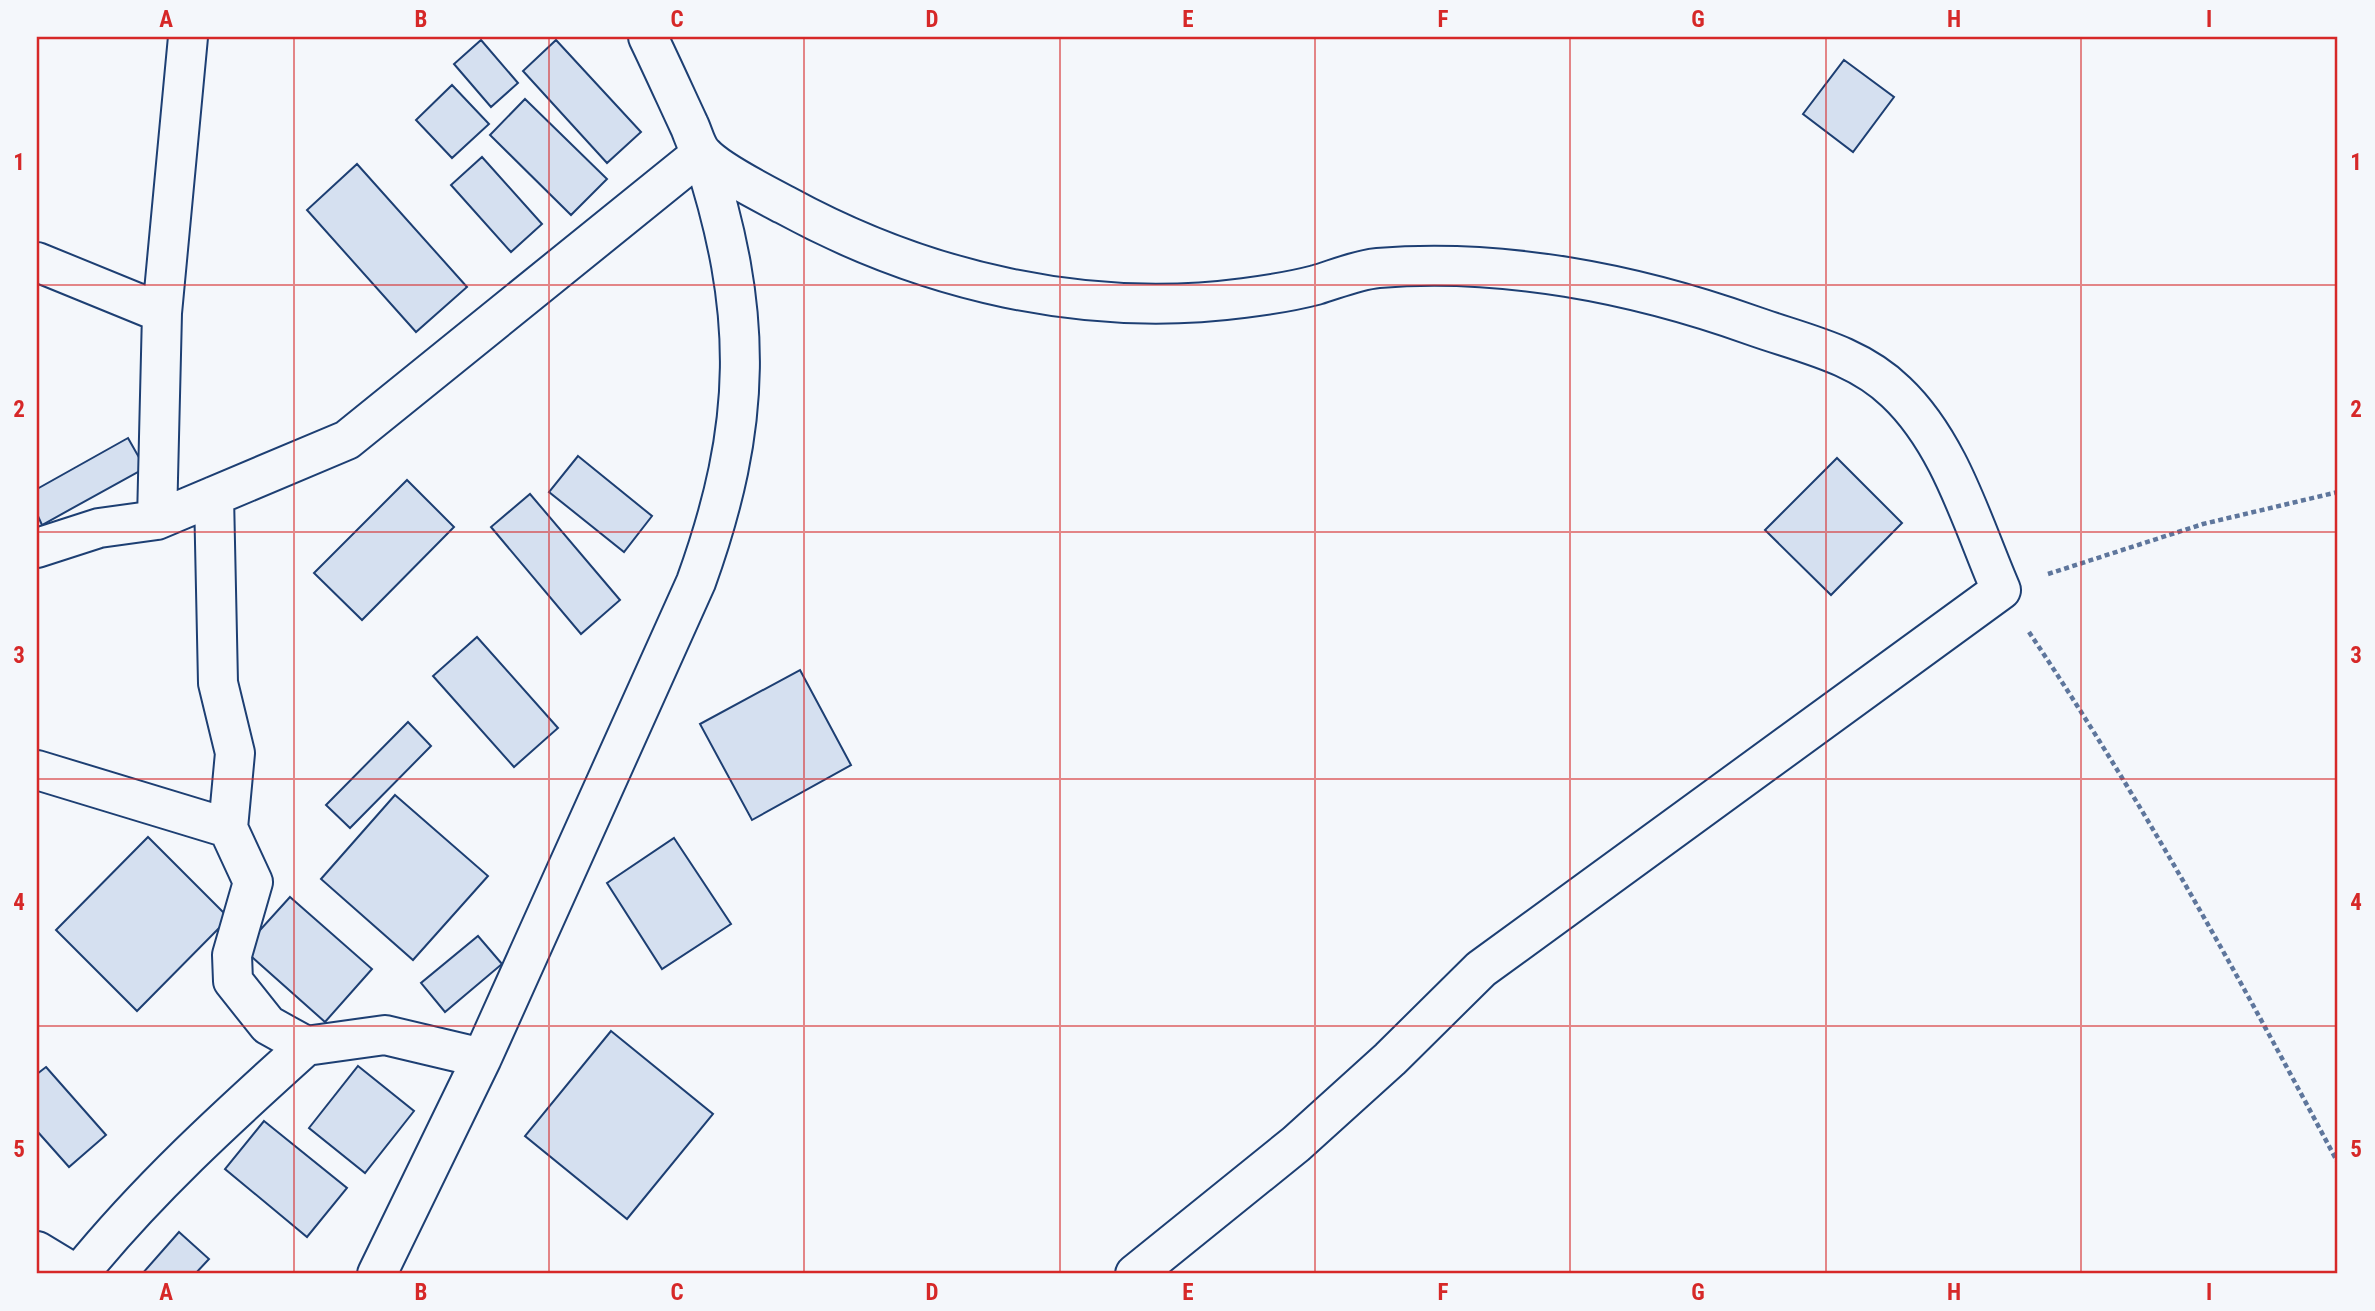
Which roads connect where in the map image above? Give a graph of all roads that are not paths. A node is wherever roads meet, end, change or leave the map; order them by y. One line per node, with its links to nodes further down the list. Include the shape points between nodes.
1 (188, 37): 5 (street)
2 (648, 37): 3 (street)
3 (702, 153): 6 (street, via 347,440); 12 (street, via 736,279 740,331 739,409 725,491 696,582); 16 (street, via 760,192 866,245 954,276 1027,293 1100,302 1175,303 1256,296 1374,268 1525,272 1616,286 1829,350 1867,369 1918,414 1937,443 2001,590 1480,969 1391,1059 1296,1144)
4 (37, 262): 5 (street)
5 (162, 313): 7 (street)
6 (214, 496): 7 (street); 10 (street, via 218,683 236,753)
7 (157, 520): 8 (street, via 99,528)
8 (37, 548)
9 (37, 770): 10 (street)
10 (228, 828): 11 (street, via 253,882 232,955 233,981 268,1025)
11 (306, 1046): 12 (street, via 385,1035); 14 (street, via 211,1131)
12 (482, 1058): 15 (street)
13 (37, 1251): 14 (street)
14 (77, 1274)
15 (377, 1274)
16 (1135, 1274)

